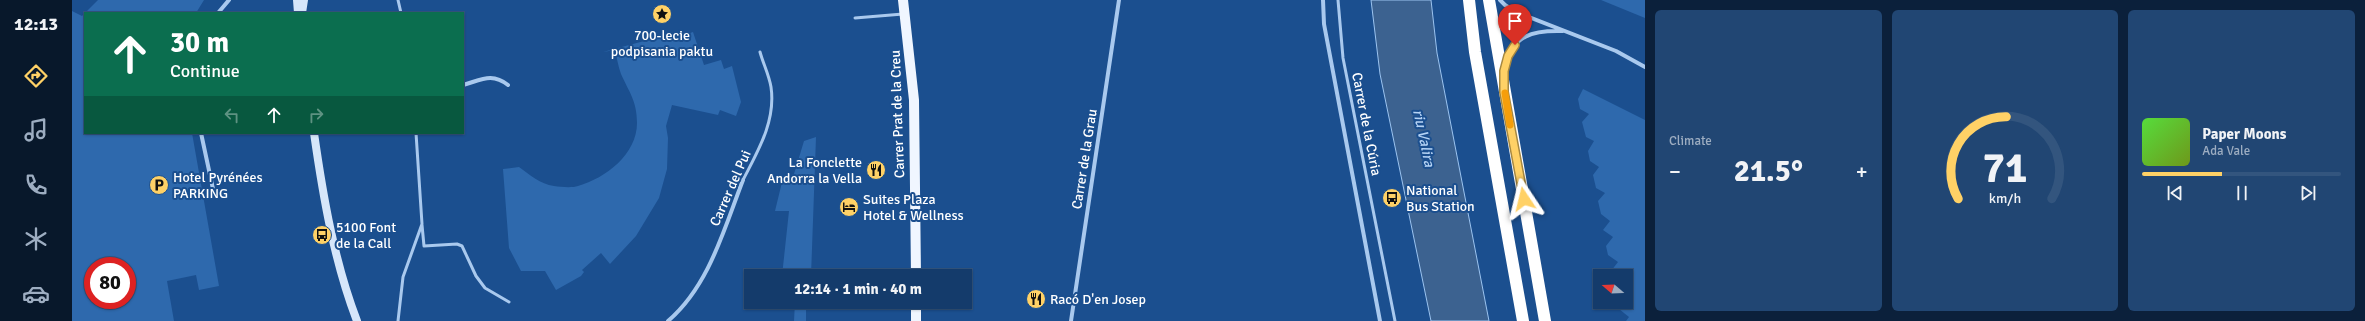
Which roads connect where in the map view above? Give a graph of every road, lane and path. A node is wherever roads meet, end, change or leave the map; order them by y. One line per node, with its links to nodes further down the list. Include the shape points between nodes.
1 (229, 0): 12 (street)
2 (297, 0): 13 (street)
3 (304, 0): 14 (street)
4 (398, 0): 15 (lane)
5 (904, 0): 16 (main road, Carrer Prat de la Creu)
6 (1119, 0): 37 (street, Carrer de la Grau)
7 (1323, 0): 38 (street, Carrer de la Cúria, via 1324,24)
8 (1338, 0): 39 (lane, Carrer de la Cúria, via 1343,58)
9 (1469, 0): 40 (highway, via 1475,52)
10 (1489, 0): 23 (highway)
11 (1500, 0): 18 (street, via 1516,12)
12 (219, 12)
13 (298, 12)
14 (302, 12)
15 (400, 12)
16 (905, 14): 17 (lane); 30 (main road, Carrer Prat de la Creu, via 914,115)
17 (855, 18)
18 (1567, 32): 20 (street, via 1616,51); 23 (street, via 1542,30 1527,35 1515,45 1508,56 1504,71)
19 (760, 52): 27 (lane, Carrer del Pui, via 771,87 771,110 762,142)
20 (1645, 67)
21 (464, 85): 22 (street, via 494,77)
22 (508, 86)
23 (1504, 92): 41 (highway)
24 (201, 134): 28 (street)
25 (314, 134): 33 (street, via 323,196 347,294)
26 (416, 134): 29 (lane)
27 (743, 180): 35 (street, Carrer del Pui, via 698,289 682,309)
28 (213, 189)
29 (422, 224): 31 (lane, via 424,246 462,246 476,276 485,288 497,298); 34 (lane, via 403,277)
30 (916, 269)
31 (508, 302)
32 (916, 309): 36 (main road)
33 (357, 321)
34 (398, 321)
35 (668, 321)
36 (916, 321)
37 (1071, 321)
38 (1380, 321)
39 (1395, 321)
40 (1523, 321)
41 (1545, 321)

